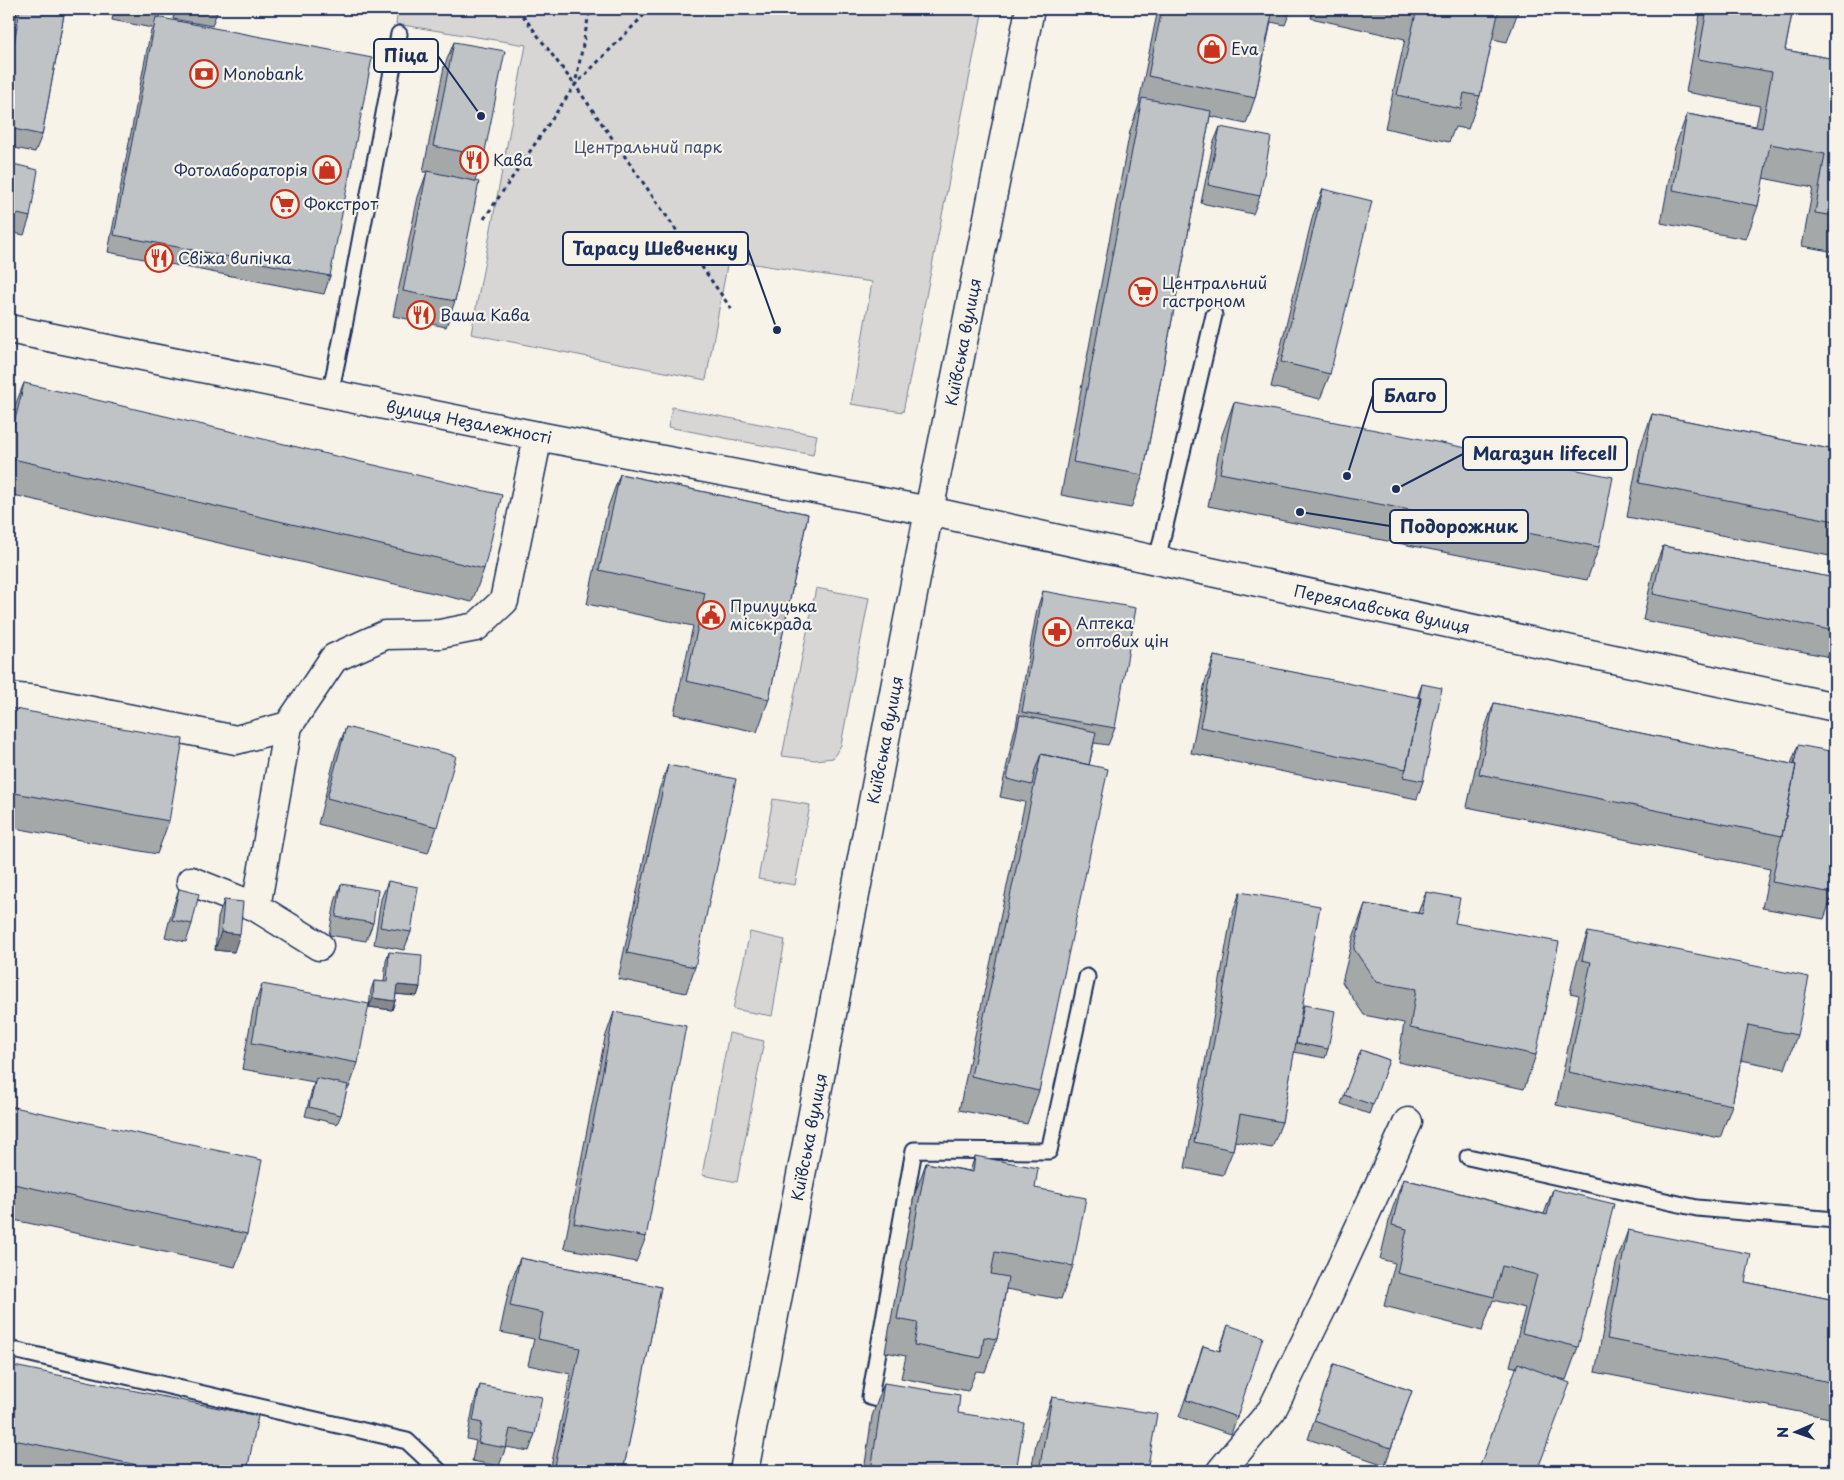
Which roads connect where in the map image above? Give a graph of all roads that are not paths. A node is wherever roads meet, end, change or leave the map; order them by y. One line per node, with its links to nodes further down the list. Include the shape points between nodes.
1 (1030, 9): 7 (main road, Київська вулиця)
2 (399, 34): 5 (lane)
3 (1214, 315): 8 (lane)
4 (9, 329): 5 (main road, вулиця Незалежності)
5 (330, 394): 6 (main road, вулиця Незалежності)
6 (538, 436): 7 (main road, вулиця Незалежності); 11 (main road, via 504,600 476,627 440,634 385,635 334,658)
7 (930, 511): 8 (main road, Переяславська вулиця); 22 (main road, Київська вулиця)
8 (1157, 560): 10 (main road, Переяславська вулиця)
9 (9, 698): 11 (main road, via 37,700 236,740)
10 (1835, 707)
11 (288, 726): 13 (main road)
12 (191, 881): 13 (main road)
13 (256, 906): 14 (main road)
14 (319, 946)
15 (1087, 977): 20 (lane, via 1049,1151 914,1150 870,1397)
16 (1408, 1122): 23 (main road, via 1272,1410)
17 (1468, 1157): 18 (lane, via 1697,1208)
18 (1835, 1220)
19 (9, 1349): 21 (lane, via 407,1442)
20 (916, 1408)
21 (439, 1471)
22 (744, 1471)
23 (1221, 1471)

